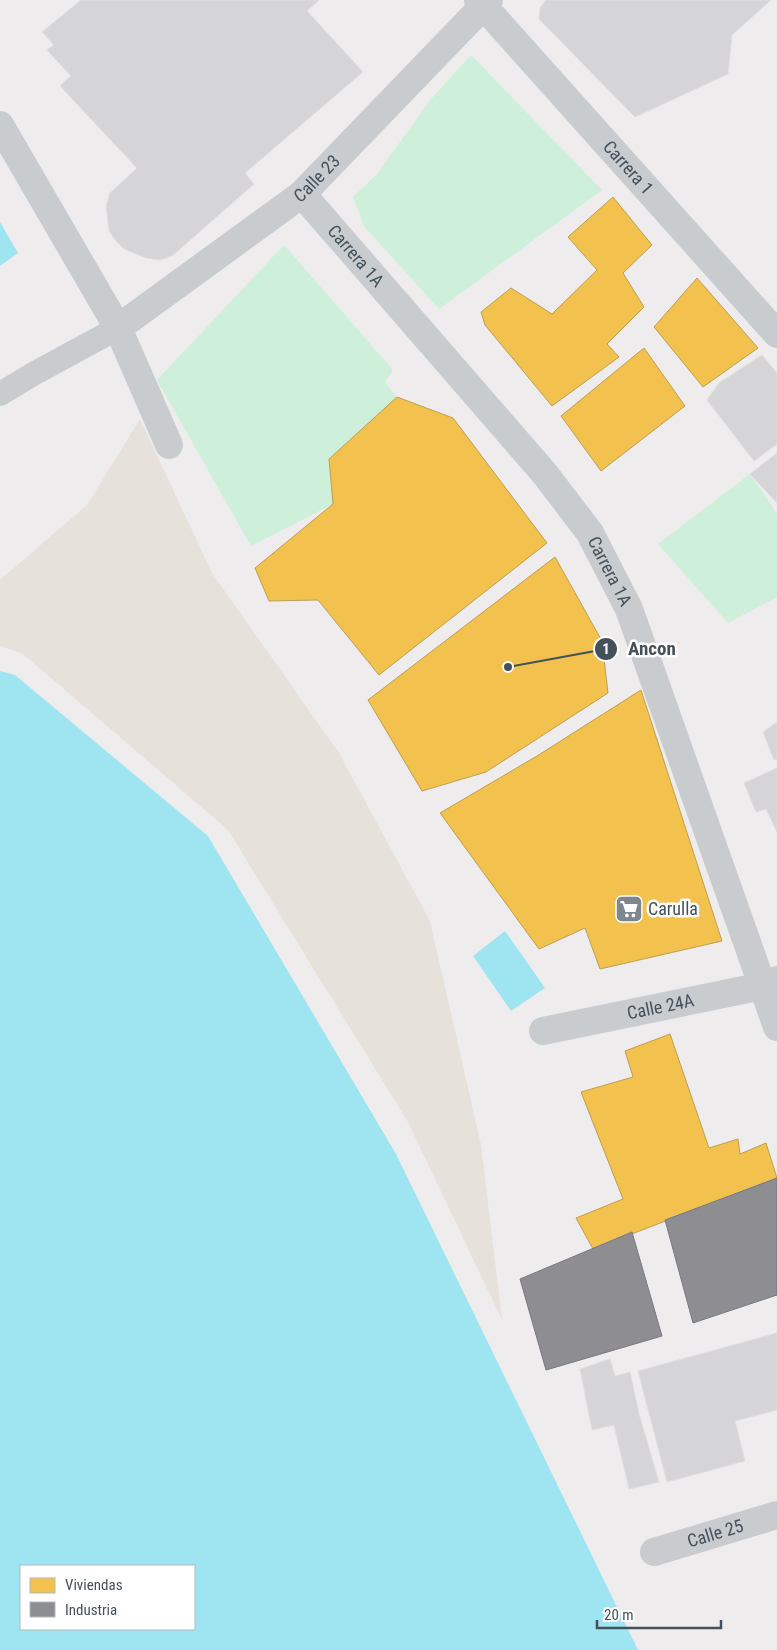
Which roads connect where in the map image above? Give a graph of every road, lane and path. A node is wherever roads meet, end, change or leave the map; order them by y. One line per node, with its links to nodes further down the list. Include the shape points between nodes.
1 (484, 2): 3 (street, Calle 23); 5 (street, Carrera 1)
2 (0, 125): 4 (street)
3 (302, 194): 4 (street, Calle 23); 8 (street, Carrera 1A, via 545,474 590,533 629,609)
4 (118, 328): 6 (lane); 7 (street)
5 (777, 334)
6 (0, 394)
7 (169, 445)
8 (770, 983): 9 (street, Carrera 1A); 10 (street, Calle 24A)
9 (777, 1027)
10 (543, 1031)
11 (777, 1515): 12 (street, Calle 25)
12 (654, 1552)

